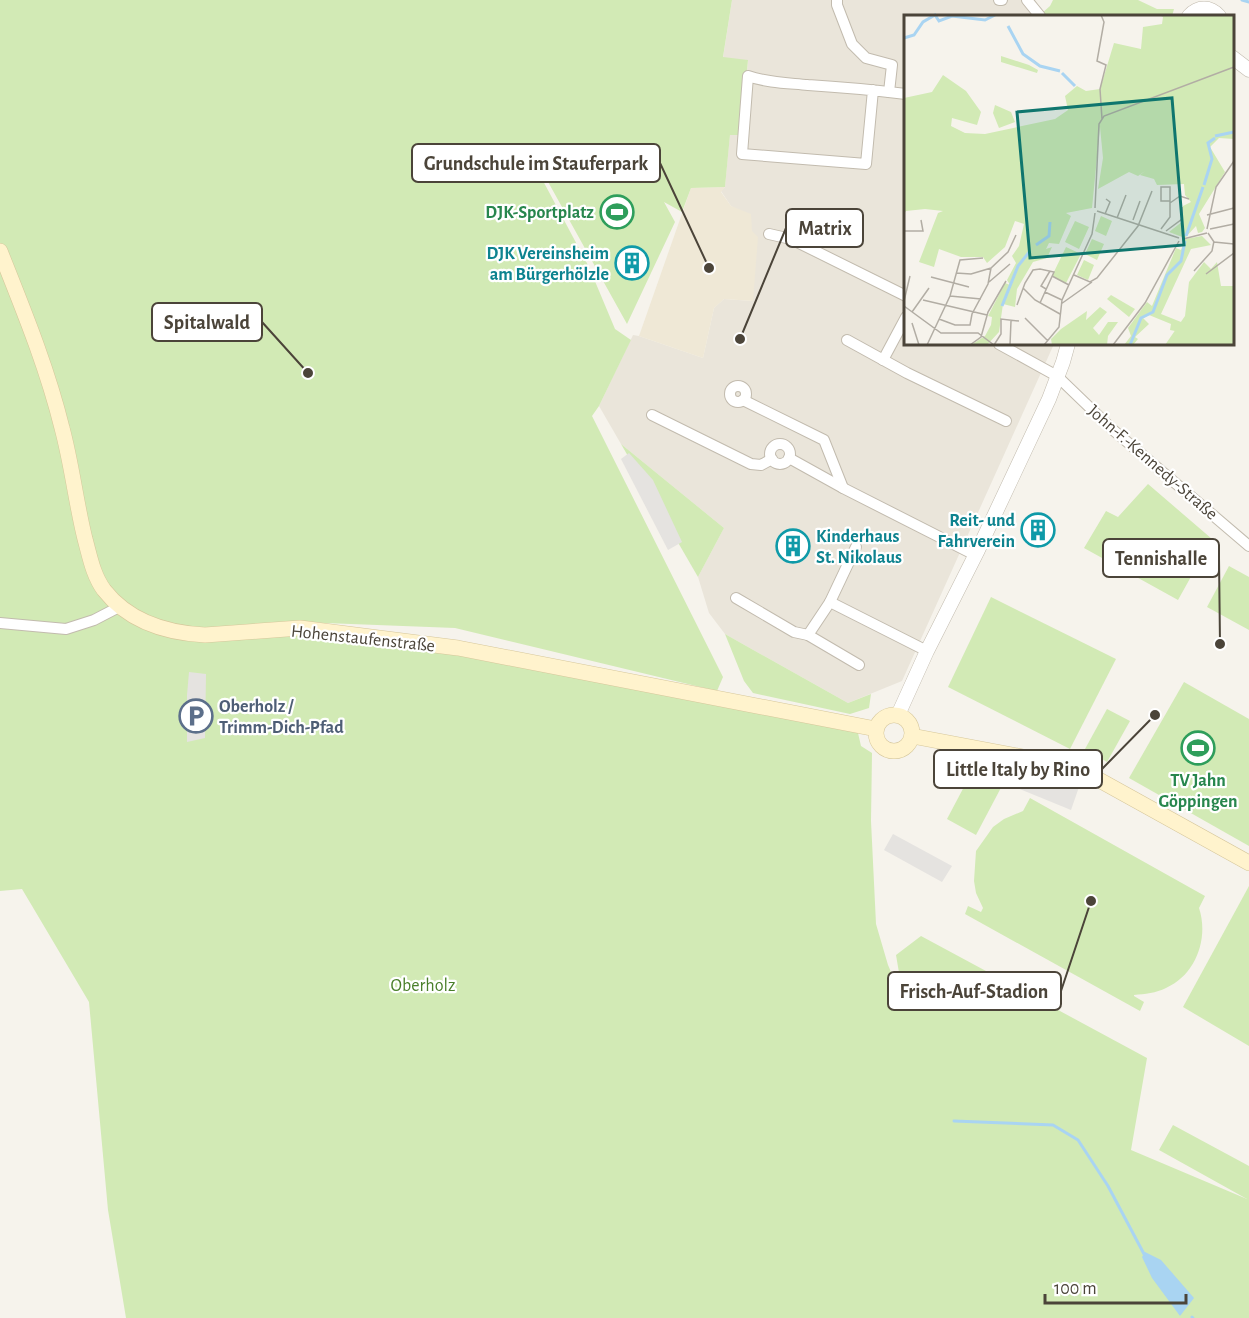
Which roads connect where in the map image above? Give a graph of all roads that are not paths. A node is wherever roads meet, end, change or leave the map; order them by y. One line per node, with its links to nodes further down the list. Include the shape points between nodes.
1 (837, 0): 9 (street, via 852,44 866,58 892,65)
2 (1027, 0): 4 (street)
3 (1200, 4): 5 (street)
4 (1039, 15)
5 (1218, 15)
6 (1234, 58): 7 (street)
7 (1249, 70)
8 (873, 90): 8 (street, via 763,81 748,76 742,154 866,164); 9 (street)
9 (889, 92): 10 (street)
10 (904, 93)
11 (769, 234): 13 (street, via 791,239)
12 (0, 251): 31 (main road, Hohenstaufenstraße, via 36,343 59,417 93,571)
13 (904, 295)
14 (904, 321): 18 (street)
15 (848, 340): 18 (street)
16 (1001, 345): 19 (street, John-F.-Kennedy-Straße)
17 (1068, 345): 19 (street)
18 (883, 360): 22 (street)
19 (1057, 376): 26 (street, John-F.-Kennedy-Straße, via 1112,429); 28 (street)
20 (743, 400): 25 (street, via 824,440)
21 (652, 415): 24 (street, via 751,464 761,465)
22 (1006, 421)
23 (789, 458): 24 (street, via 782,464); 24 (street, via 788,449 780,444 771,449); 25 (street)
24 (772, 459)
25 (843, 488): 28 (street)
26 (1249, 546)
27 (856, 547): 30 (street)
28 (975, 555): 34 (street)
29 (736, 598): 33 (street, via 794,632)
30 (830, 602): 33 (street); 34 (street)
31 (119, 607): 32 (street, via 66,629); 37 (main road, Hohenstaufenstraße, via 145,623 167,630 205,635 300,628 458,648)
32 (0, 623)
33 (808, 635): 35 (street)
34 (927, 651): 36 (street)
35 (859, 665)
36 (898, 715): 37 (main road, via 887,716); 38 (main road, via 910,722)
37 (876, 729): 38 (main road, via 881,746 891,751 905,748)
38 (912, 736): 39 (main road, via 1039,760 1092,776)
39 (1249, 863)

